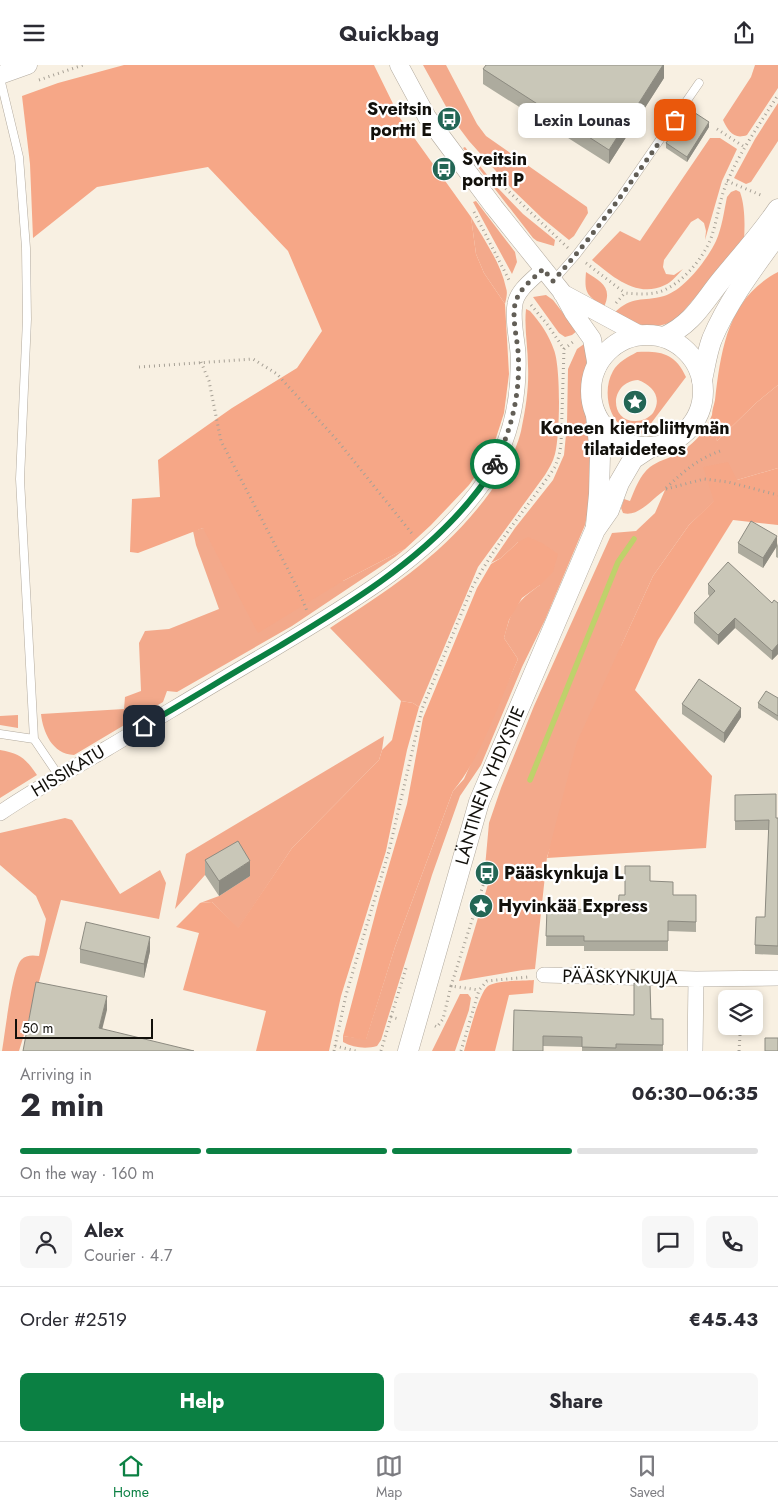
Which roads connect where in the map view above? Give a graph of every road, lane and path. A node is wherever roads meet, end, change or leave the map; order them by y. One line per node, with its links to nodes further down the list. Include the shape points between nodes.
1 (28, 65): 4 (street)
2 (83, 65): 6 (path)
3 (399, 65): 17 (street, via 433,125)
4 (0, 76): 6 (lane)
5 (699, 83): 16 (lane, via 625,191)
6 (4, 92): 37 (lane, via 19,157 26,248 27,319 20,479)
7 (778, 95): 9 (path)
8 (717, 129): 9 (path)
9 (746, 147): 11 (path)
10 (497, 180): 16 (path)
11 (727, 181): 12 (path); 19 (path, via 710,239 699,259 672,286 659,292)
12 (763, 196)
13 (470, 205): 18 (path, via 510,281)
14 (778, 209): 23 (main road, via 692,318 680,330)
15 (778, 234): 28 (main road, via 721,320 711,341)
16 (576, 255): 17 (lane); 19 (path)
17 (552, 281): 18 (street); 20 (street); 21 (street)
18 (520, 292): 24 (path); 34 (street, HISSIKATU, via 515,303 518,384 514,415 505,443 494,468 477,492)
19 (625, 293): 20 (path)
20 (604, 316): 22 (street)
21 (586, 331): 24 (path); 27 (street, via 592,339)
22 (640, 335): 23 (main road); 27 (main road, via 615,346)
23 (664, 337): 28 (main road, via 685,349 698,366)
24 (564, 349): 48 (path, via 559,456 555,467 490,555 472,588 422,709 389,851 346,995)
25 (201, 362): 26 (path); 34 (path, via 253,359 277,374 337,440); 35 (path, via 209,381 221,441)
26 (138, 367)
27 (597, 367): 29 (main road, via 593,390)
28 (702, 380): 30 (main road, via 701,406 689,428 678,437)
29 (596, 413): 30 (main road, via 601,423 617,437 634,445); 33 (main road, LÄNTINEN YHDYSTIE, via 600,455)
30 (650, 447): 33 (main road, LÄNTINEN YHDYSTIE, via 633,459 609,510)
31 (723, 450): 32 (path, via 705,456 666,489 704,479)
32 (778, 495)
33 (595, 530): 51 (main road, LÄNTINEN YHDYSTIE, via 479,803)
34 (423, 549): 35 (street, HISSIKATU)
35 (314, 625): 38 (street, HISSIKATU)
36 (0, 734): 37 (lane)
37 (34, 739): 38 (lane)
38 (60, 777): 39 (street, HISSIKATU)
39 (0, 813)
40 (487, 873): 45 (path)
41 (406, 968): 46 (path)
42 (544, 975): 44 (street, PÄÄSKYNKUJA); 52 (path, via 487,981 479,990)
43 (778, 978): 44 (street, PÄÄSKYNKUJA)
44 (696, 979): 53 (street)
45 (451, 986)
46 (391, 1017)
47 (740, 1035): 54 (path)
48 (335, 1046): 49 (path); 50 (path)
49 (334, 1051)
50 (356, 1051)
51 (408, 1051)
52 (461, 1051)
53 (695, 1051)
54 (739, 1051)

